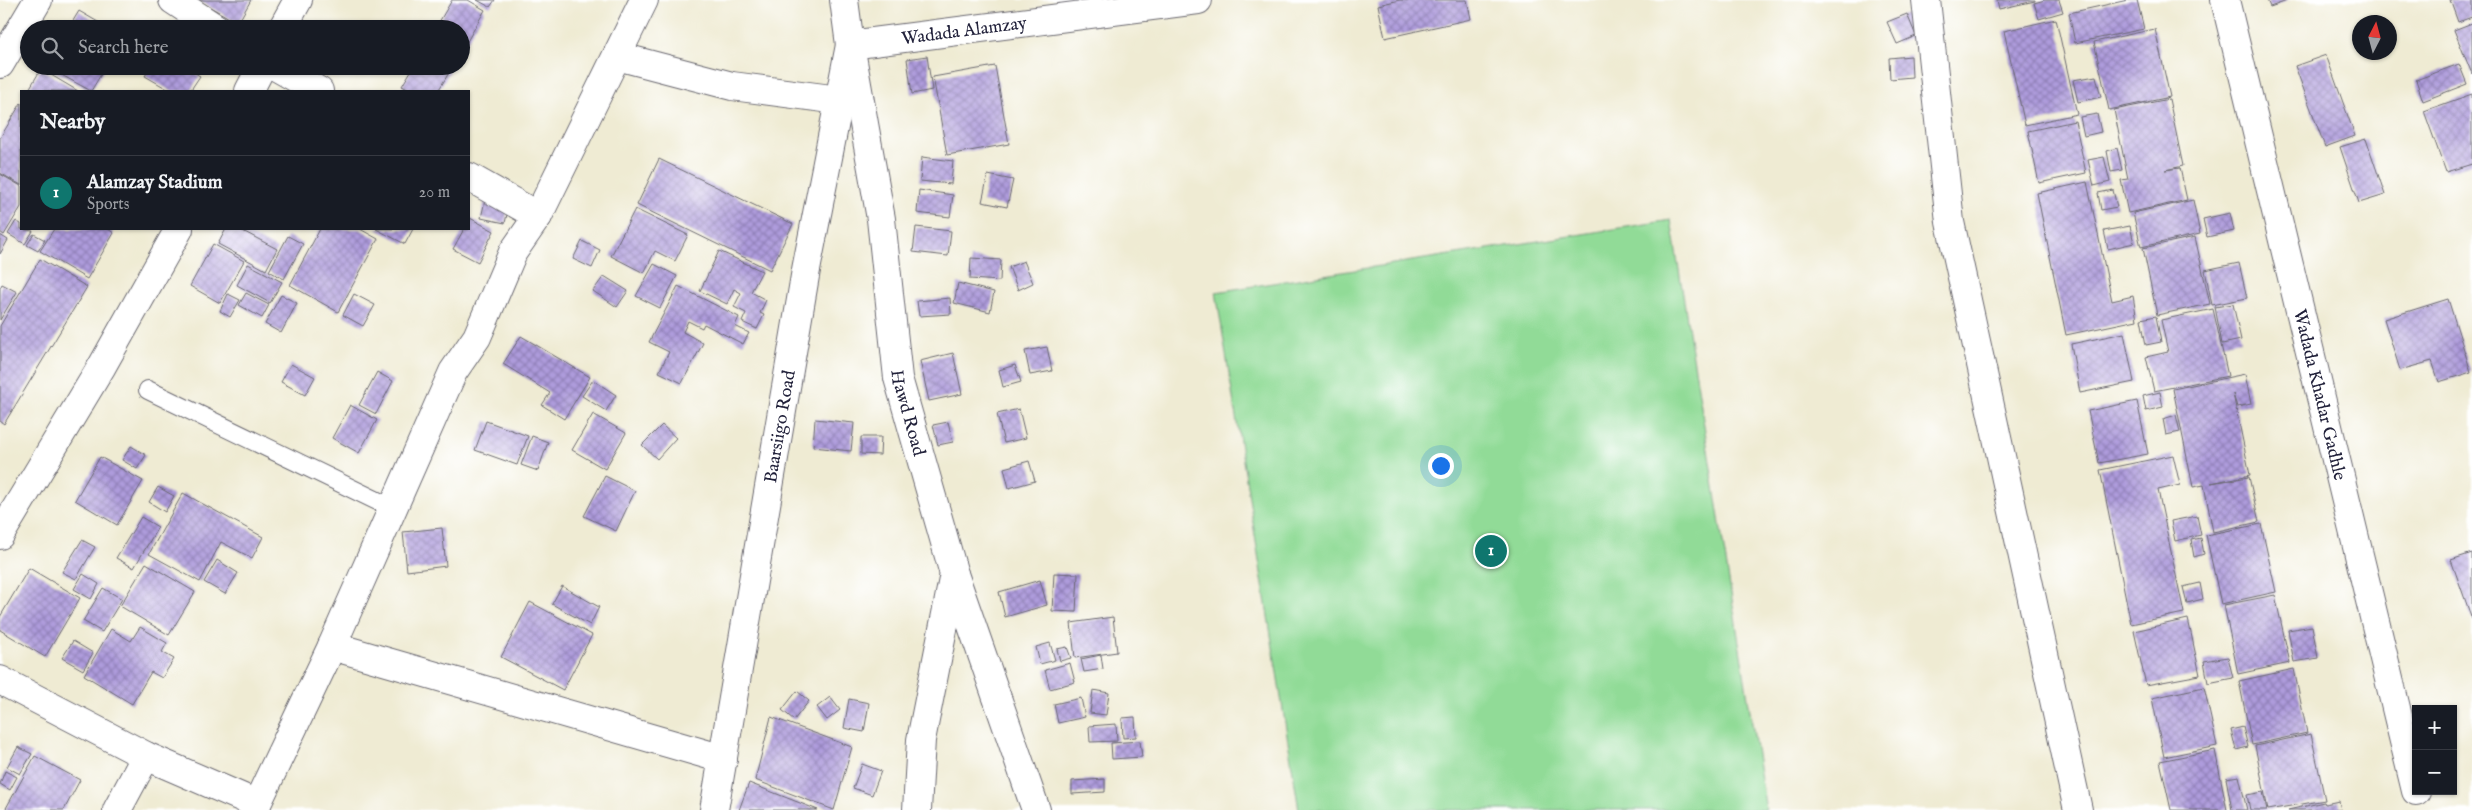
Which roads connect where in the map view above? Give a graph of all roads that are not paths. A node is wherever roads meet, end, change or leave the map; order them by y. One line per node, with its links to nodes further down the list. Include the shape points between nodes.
1 (38, 0): 10 (street)
2 (173, 0): 11 (street)
3 (298, 0): 12 (street)
4 (644, 0): 15 (street)
5 (844, 0): 14 (street, Hawd Road)
6 (1198, 0): 9 (street, Wadada Alamzay)
7 (1926, 0): 40 (street, via 1950,222)
8 (2225, 0): 33 (street, Wadada Khadar Gadhle)
9 (1154, 4): 14 (street, Wadada Alamzay)
10 (26, 20)
11 (203, 20)
12 (287, 20)
13 (20, 30): 16 (street)
14 (850, 45): 21 (street, Baarsiigo Road); 28 (street, Hawd Road, via 881,219 898,378)
15 (617, 56): 21 (street, via 732,86); 23 (street)
16 (0, 64)
17 (257, 75): 19 (street)
18 (291, 75): 20 (street)
19 (250, 90)
20 (317, 90)
21 (839, 100): 32 (street, Baarsiigo Road, via 804,280)
22 (470, 178): 23 (street)
23 (538, 216): 26 (street, via 513,252 477,337 453,372)
24 (178, 230): 27 (street, via 102,366)
25 (148, 390): 26 (lane)
26 (392, 508): 29 (street)
27 (0, 535)
28 (954, 574): 38 (street, via 921,740); 39 (street, Hawd Road)
29 (332, 646): 32 (street); 35 (street)
30 (0, 680): 31 (street)
31 (146, 756): 35 (street); 36 (street)
32 (723, 759): 37 (street, Baarsiigo Road)
33 (2412, 774)
34 (2417, 795): 41 (street, Wadada Khadar Gadhle)
35 (256, 807)
36 (117, 810)
37 (714, 810)
38 (917, 810)
39 (1036, 810)
40 (2078, 810)
41 (2420, 810)

